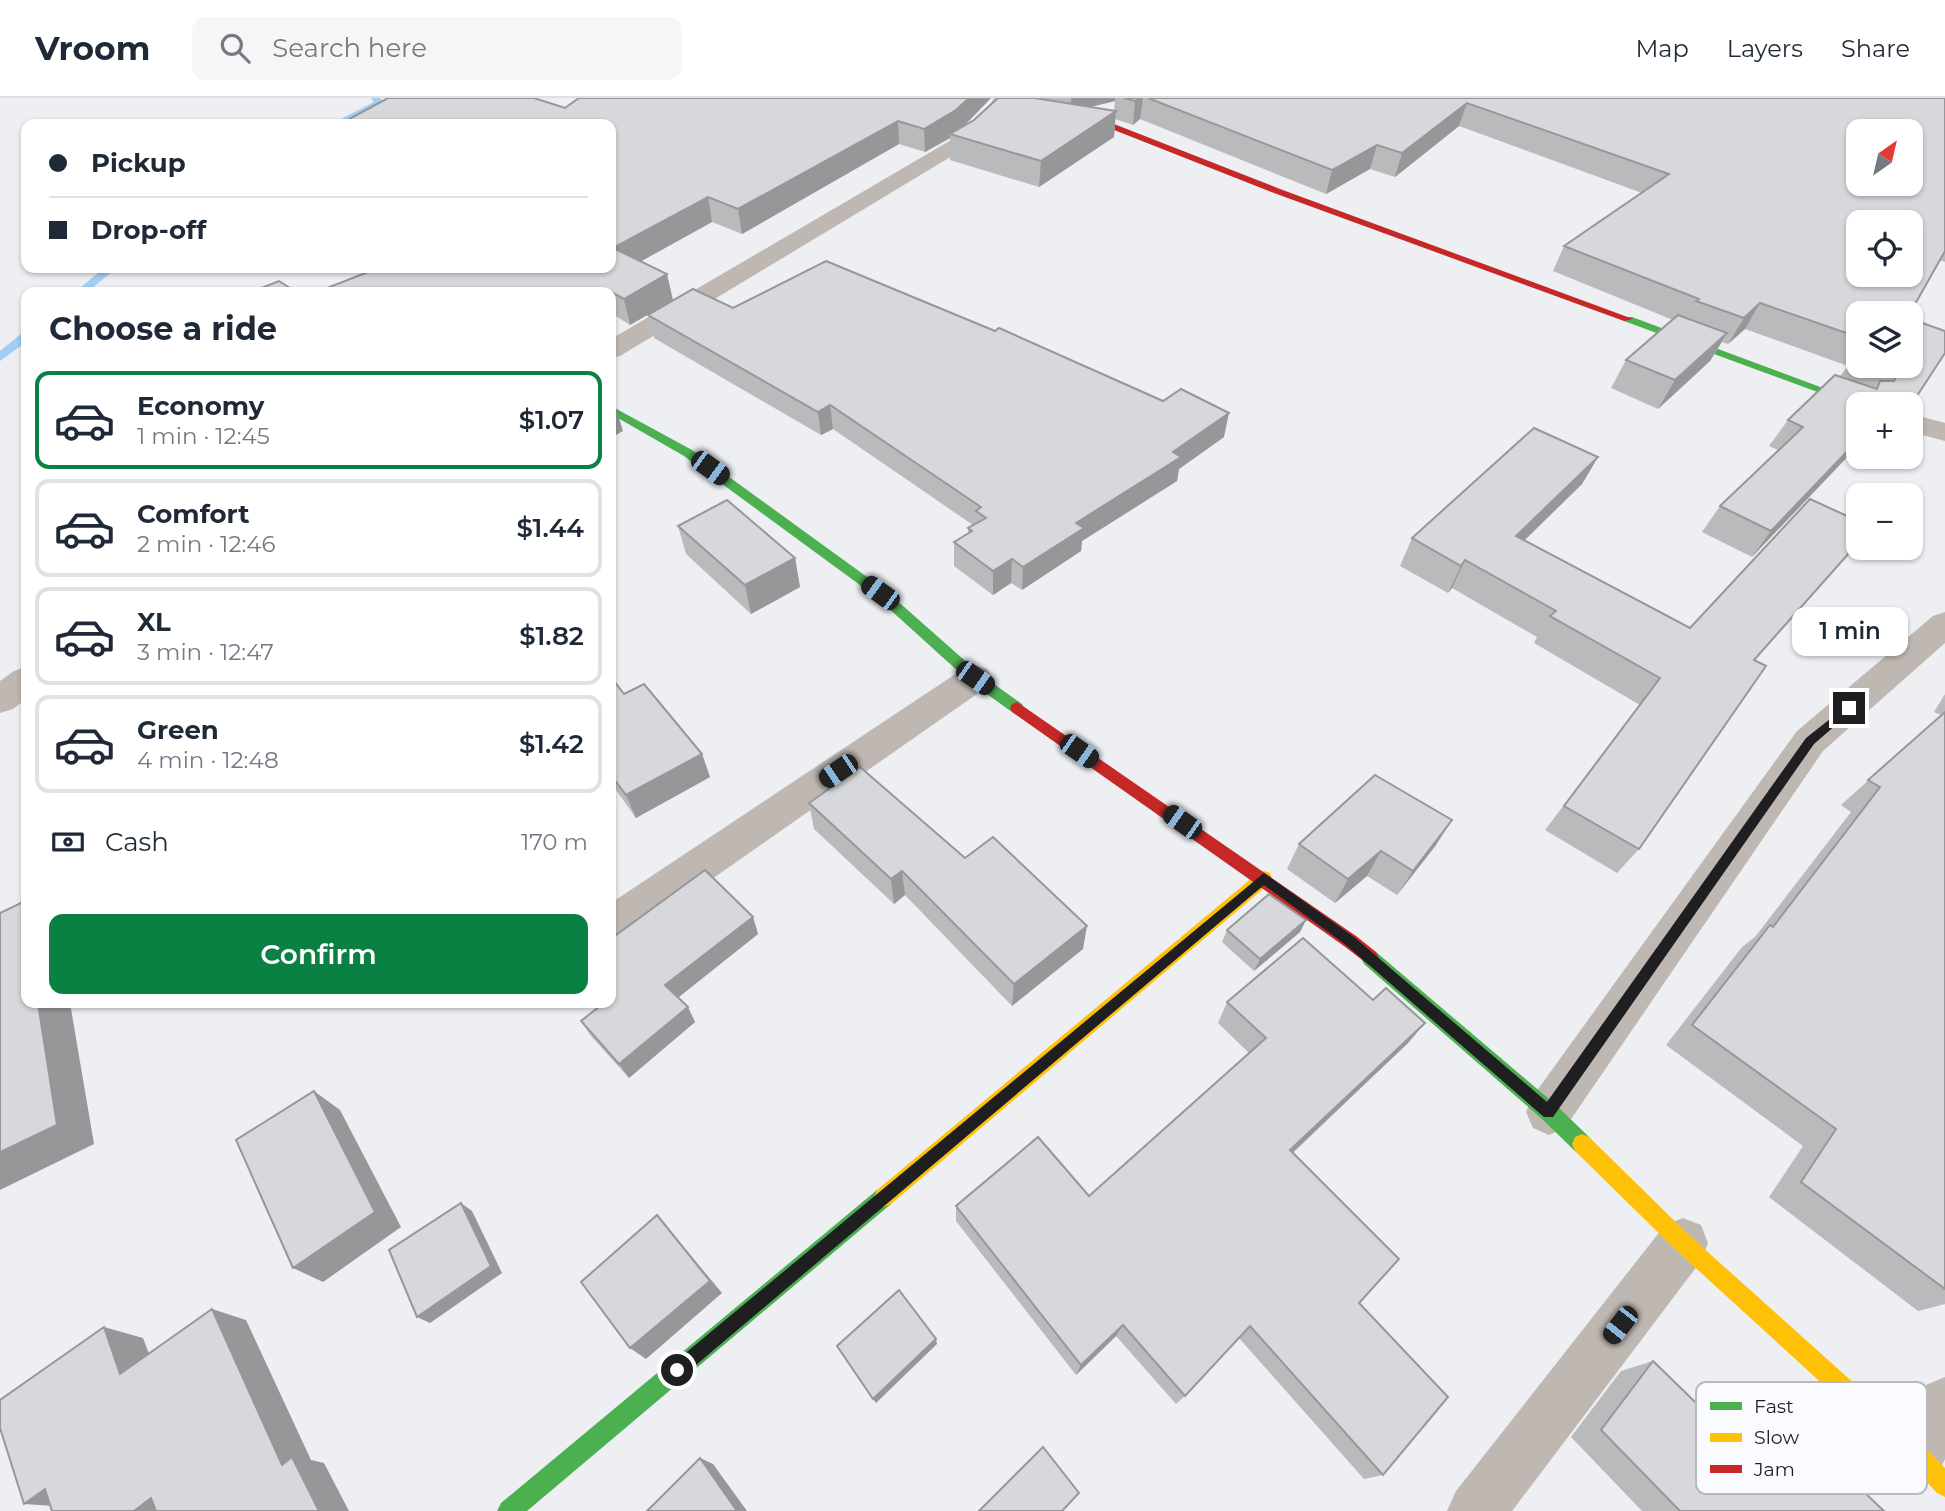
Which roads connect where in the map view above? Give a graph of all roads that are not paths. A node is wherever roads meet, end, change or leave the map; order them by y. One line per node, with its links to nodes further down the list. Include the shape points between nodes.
1 (1003, 106): 5 (street, via 965,141)
2 (1125, 107): 4 (street)
3 (1047, 116): 4 (street)
4 (1076, 119): 6 (street, via 1111,126 1300,200)
5 (616, 347)
6 (1846, 399)
7 (616, 412): 11 (street, via 688,453 880,593)
8 (1923, 426): 9 (street)
9 (1945, 432)
10 (1945, 624): 16 (street, via 1810,741)
11 (975, 678): 14 (street); 15 (street)
12 (21, 684): 13 (street)
13 (0, 700)
14 (1264, 878): 16 (street, via 1350,941); 21 (street)
15 (616, 923)
16 (1549, 1112): 17 (street)
17 (1683, 1243): 18 (street); 22 (street)
18 (1835, 1382)
19 (1945, 1404): 20 (street)
20 (1931, 1470)
21 (509, 1511)
22 (1476, 1511)

